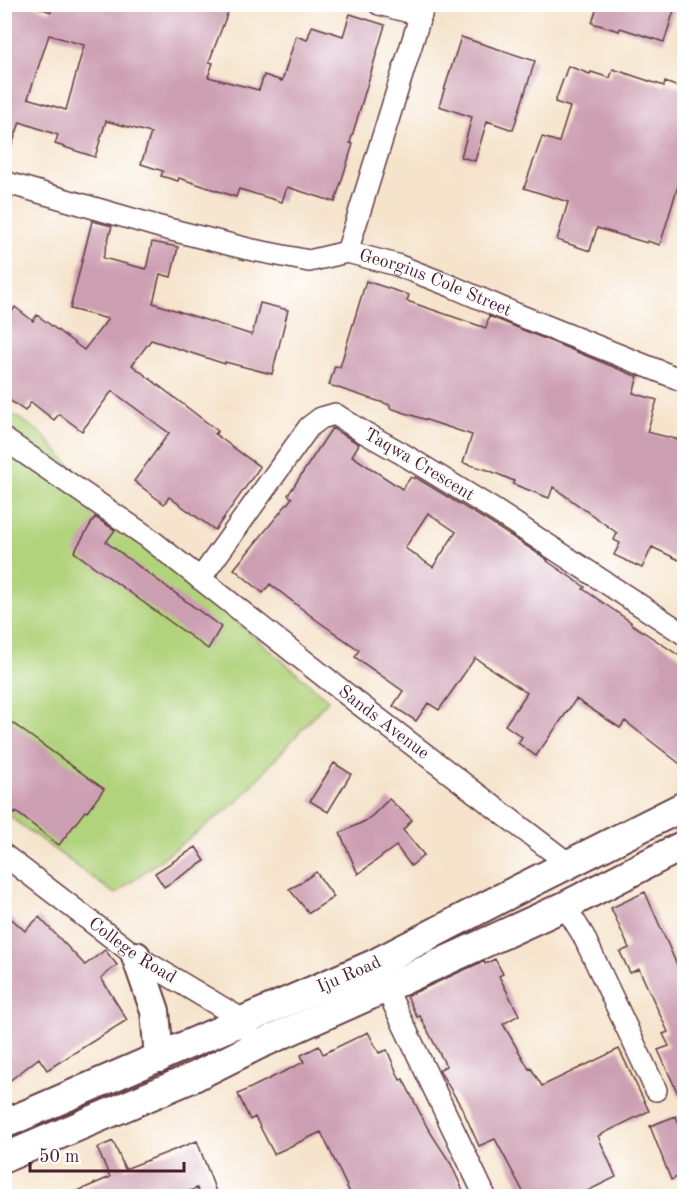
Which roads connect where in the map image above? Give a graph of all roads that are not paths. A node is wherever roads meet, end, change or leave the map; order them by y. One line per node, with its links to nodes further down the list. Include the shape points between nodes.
1 (379, 4): 2 (street)
2 (422, 10): 4 (street)
3 (4, 182): 4 (street, Georgius Cole Street, via 160,227 309,261)
4 (347, 252): 5 (street, Georgius Cole Street, via 397,265)
5 (684, 381)
6 (4, 439): 7 (street, Sands Avenue, via 146,536)
7 (200, 579): 8 (street, Taqwa Crescent, via 309,427 335,414 496,511); 12 (street, Sands Avenue)
8 (684, 634)
9 (684, 806): 12 (main road, Iju Road)
10 (684, 845): 13 (main road, Iju Road)
11 (4, 855): 14 (street, College Road)
12 (568, 864): 16 (main road, Iju Road, via 374,964)
13 (565, 906): 15 (main road, Iju Road); 19 (street, via 583,934)
14 (136, 956): 16 (street, College Road); 18 (main road, via 155,1011)
15 (386, 988): 17 (main road, Iju Road); 22 (street)
16 (243, 1020): 17 (street); 18 (main road, Iju Road)
17 (256, 1046): 21 (main road, Iju Road, via 194,1077)
18 (159, 1058): 20 (main road, Iju Road)
19 (656, 1090)
20 (4, 1124)
21 (4, 1158)
22 (485, 1197)

